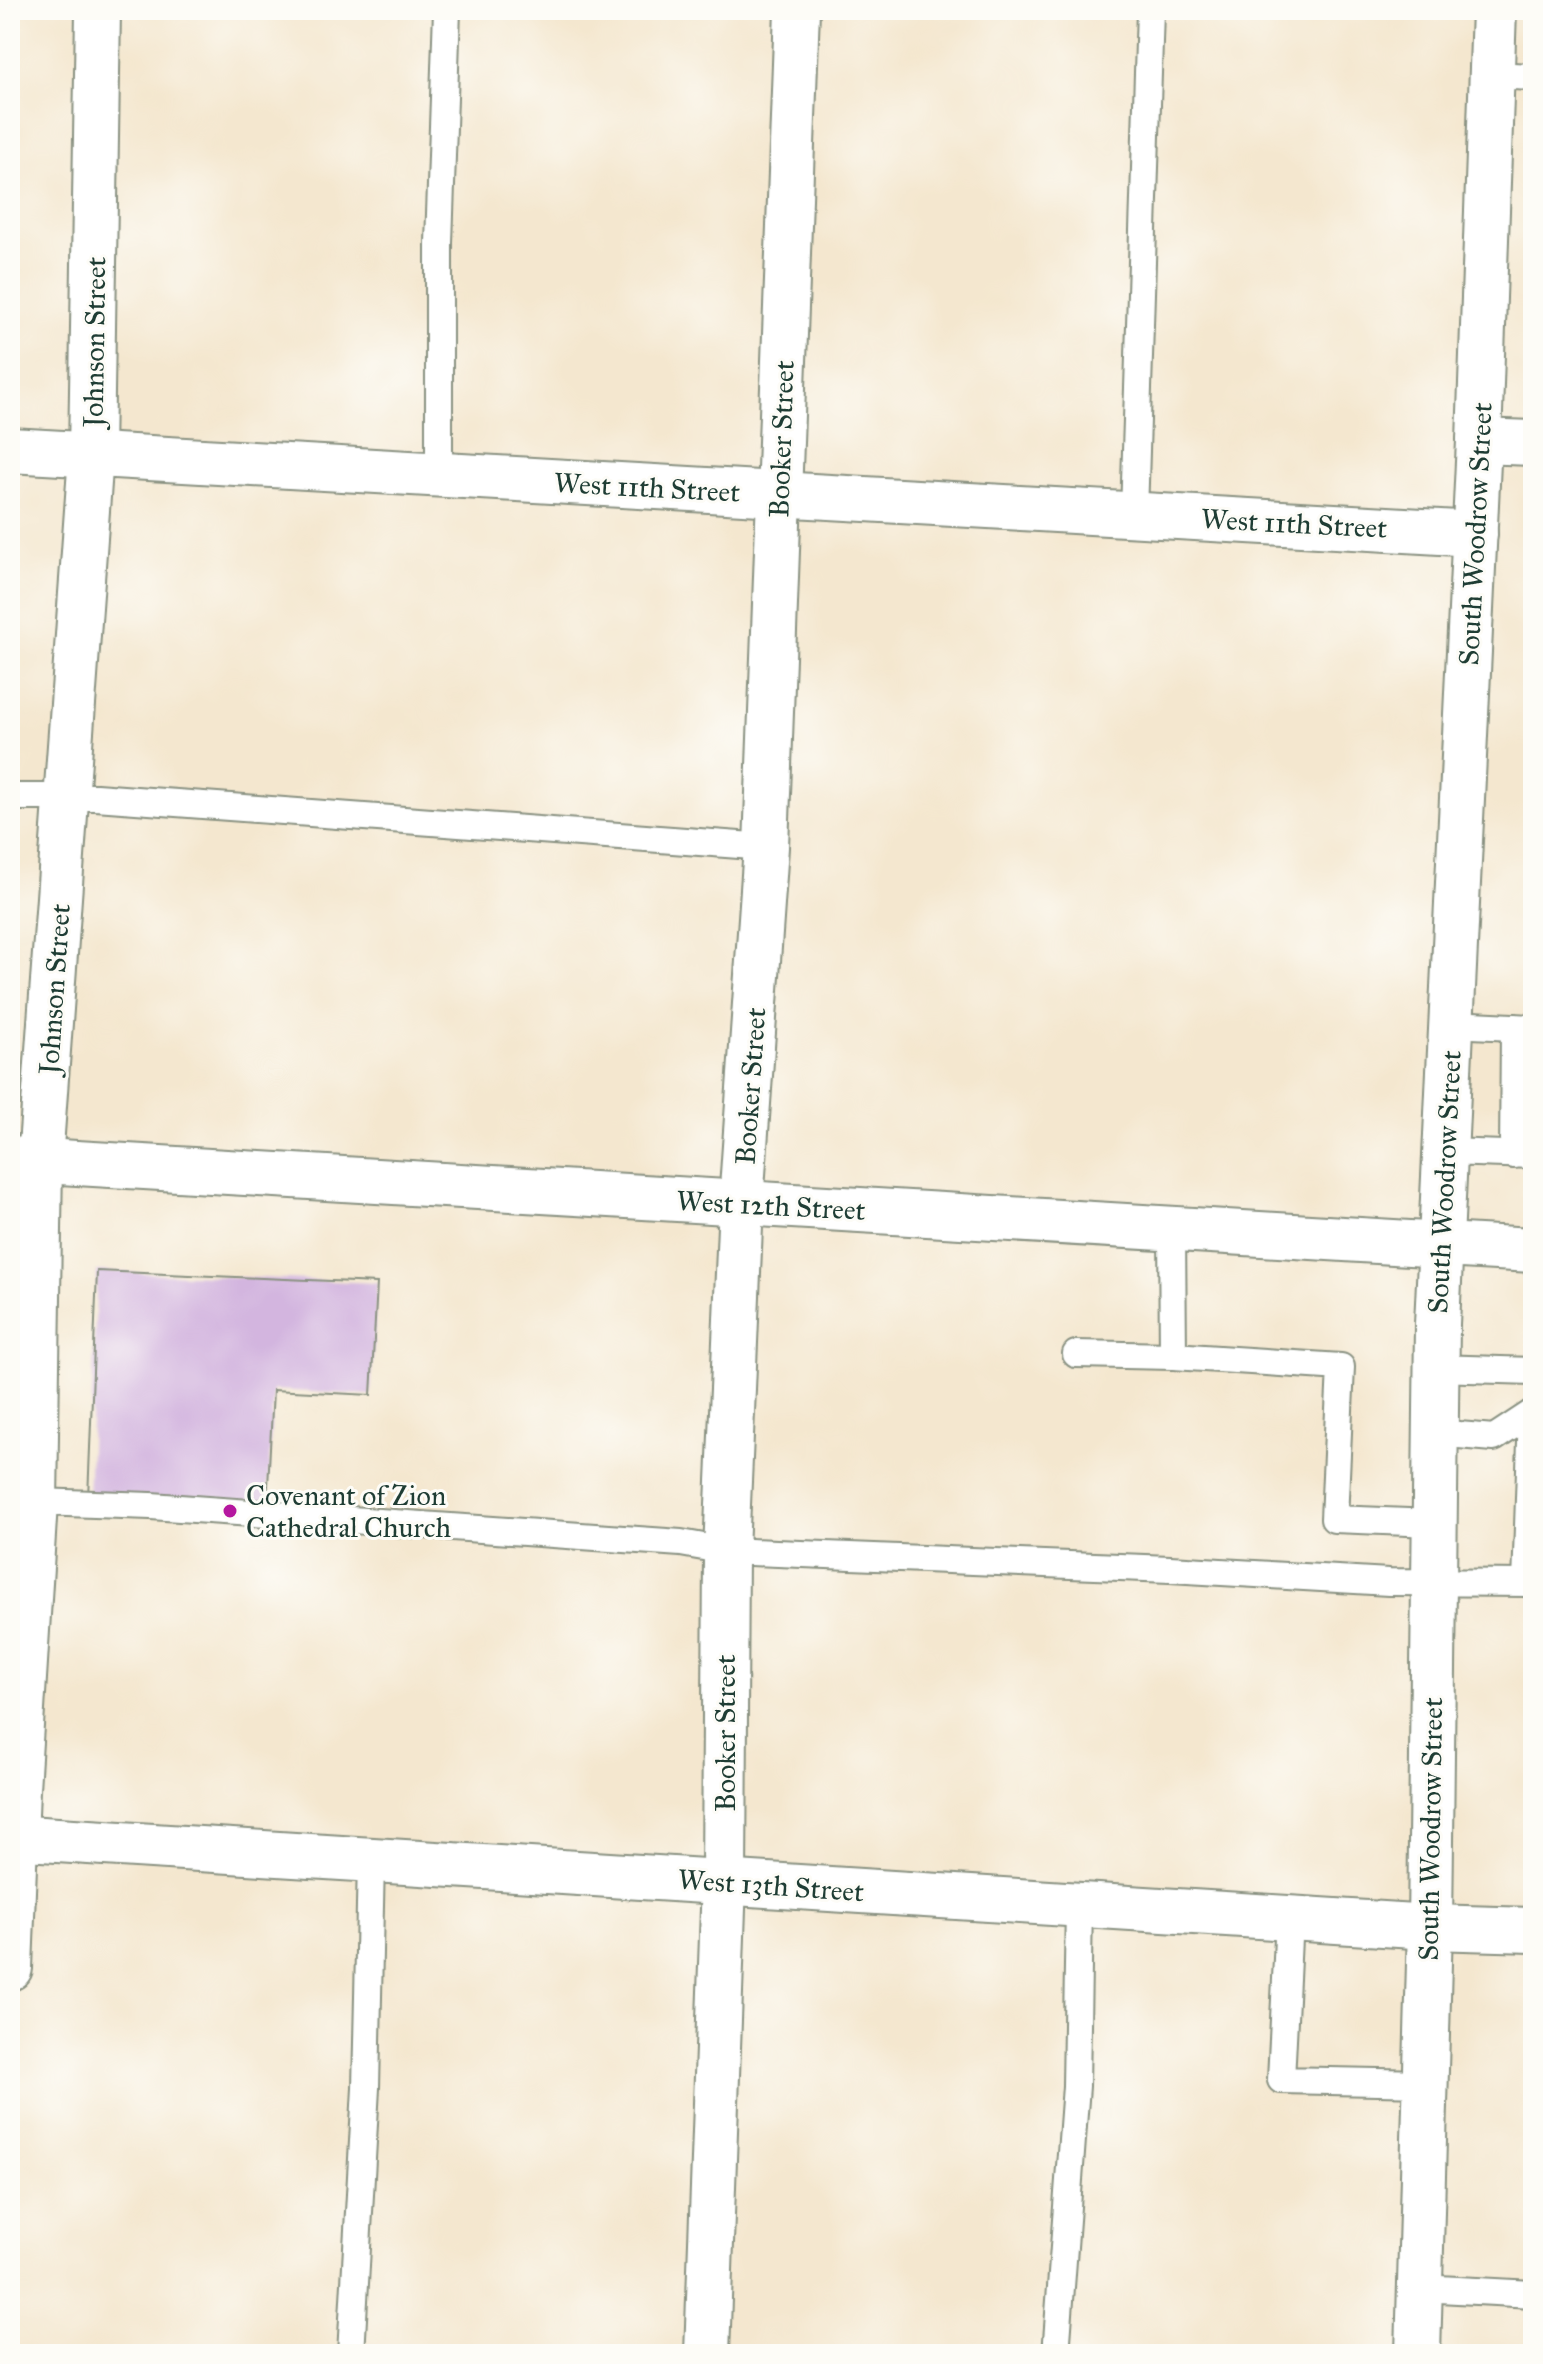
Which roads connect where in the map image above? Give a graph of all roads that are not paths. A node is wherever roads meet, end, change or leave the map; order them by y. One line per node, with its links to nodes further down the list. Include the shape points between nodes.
1 (98, 10): 10 (street, Johnson Street)
2 (447, 10): 11 (lane)
3 (797, 10): 12 (street, Booker Street)
4 (1150, 10): 13 (lane)
5 (1494, 10): 6 (street, South Woodrow Street)
6 (1512, 76): 7 (street, South Woodrow Street)
7 (1479, 441): 8 (street); 14 (street, South Woodrow Street)
8 (1533, 443)
9 (10, 450): 10 (street, West 11th Street)
10 (91, 455): 11 (street, West 11th Street); 16 (street, Johnson Street)
11 (439, 475): 12 (street, West 11th Street)
12 (779, 494): 13 (street, West 11th Street); 17 (street, Booker Street)
13 (1134, 514): 14 (street, West 11th Street)
14 (1475, 534): 18 (street, South Woodrow Street)
15 (10, 797): 16 (lane)
16 (68, 798): 17 (lane); 22 (street, Johnson Street)
17 (766, 847): 23 (street, Booker Street)
18 (1452, 1024): 19 (lane); 20 (street, South Woodrow Street)
19 (1524, 1028): 21 (lane)
20 (1447, 1152): 21 (lane); 25 (street, South Woodrow Street)
21 (1523, 1155)
22 (25, 1160): 23 (street, West 12th Street); 34 (street, Johnson Street)
23 (741, 1203): 24 (street, West 12th Street); 36 (street, Booker Street)
24 (1172, 1229): 25 (street, West 12th Street); 28 (lane)
25 (1443, 1245): 26 (street, West 12th Street); 29 (street, South Woodrow Street)
26 (1533, 1250)
27 (1076, 1354): 28 (lane)
28 (1173, 1356): 35 (lane, via 1341,1367 1334,1519)
29 (1436, 1368): 30 (lane); 33 (street, South Woodrow Street)
30 (1533, 1371)
31 (1533, 1400): 32 (lane)
32 (1533, 1413): 33 (lane, via 1494,1438); 38 (lane)
33 (1435, 1433): 35 (street, South Woodrow Street)
34 (23, 1502): 36 (lane, via 383,1521 681,1543); 39 (street, Johnson Street)
35 (1433, 1523): 37 (street, South Woodrow Street)
36 (726, 1551): 37 (lane); 41 (street, Booker Street)
37 (1432, 1583): 38 (lane); 44 (street, South Woodrow Street)
38 (1529, 1583)
39 (13, 1837): 40 (street, West 13th Street); 46 (street, Johnson Street)
40 (371, 1860): 41 (street, West 13th Street); 50 (lane, via 366,2088)
41 (724, 1881): 42 (street, West 13th Street); 51 (street, Booker Street)
42 (1079, 1905): 43 (street, West 13th Street); 52 (lane, via 1076,2086)
43 (1289, 1918): 44 (street, West 13th Street); 47 (lane, via 1281,2080)
44 (1430, 1927): 45 (street, West 13th Street); 47 (street, South Woodrow Street)
45 (1533, 1930)
46 (10, 1968)
47 (1426, 2083): 48 (street, South Woodrow Street)
48 (1420, 2288): 49 (lane); 53 (street, South Woodrow Street)
49 (1533, 2294)
50 (351, 2354)
51 (707, 2354)
52 (1056, 2354)
53 (1418, 2354)

